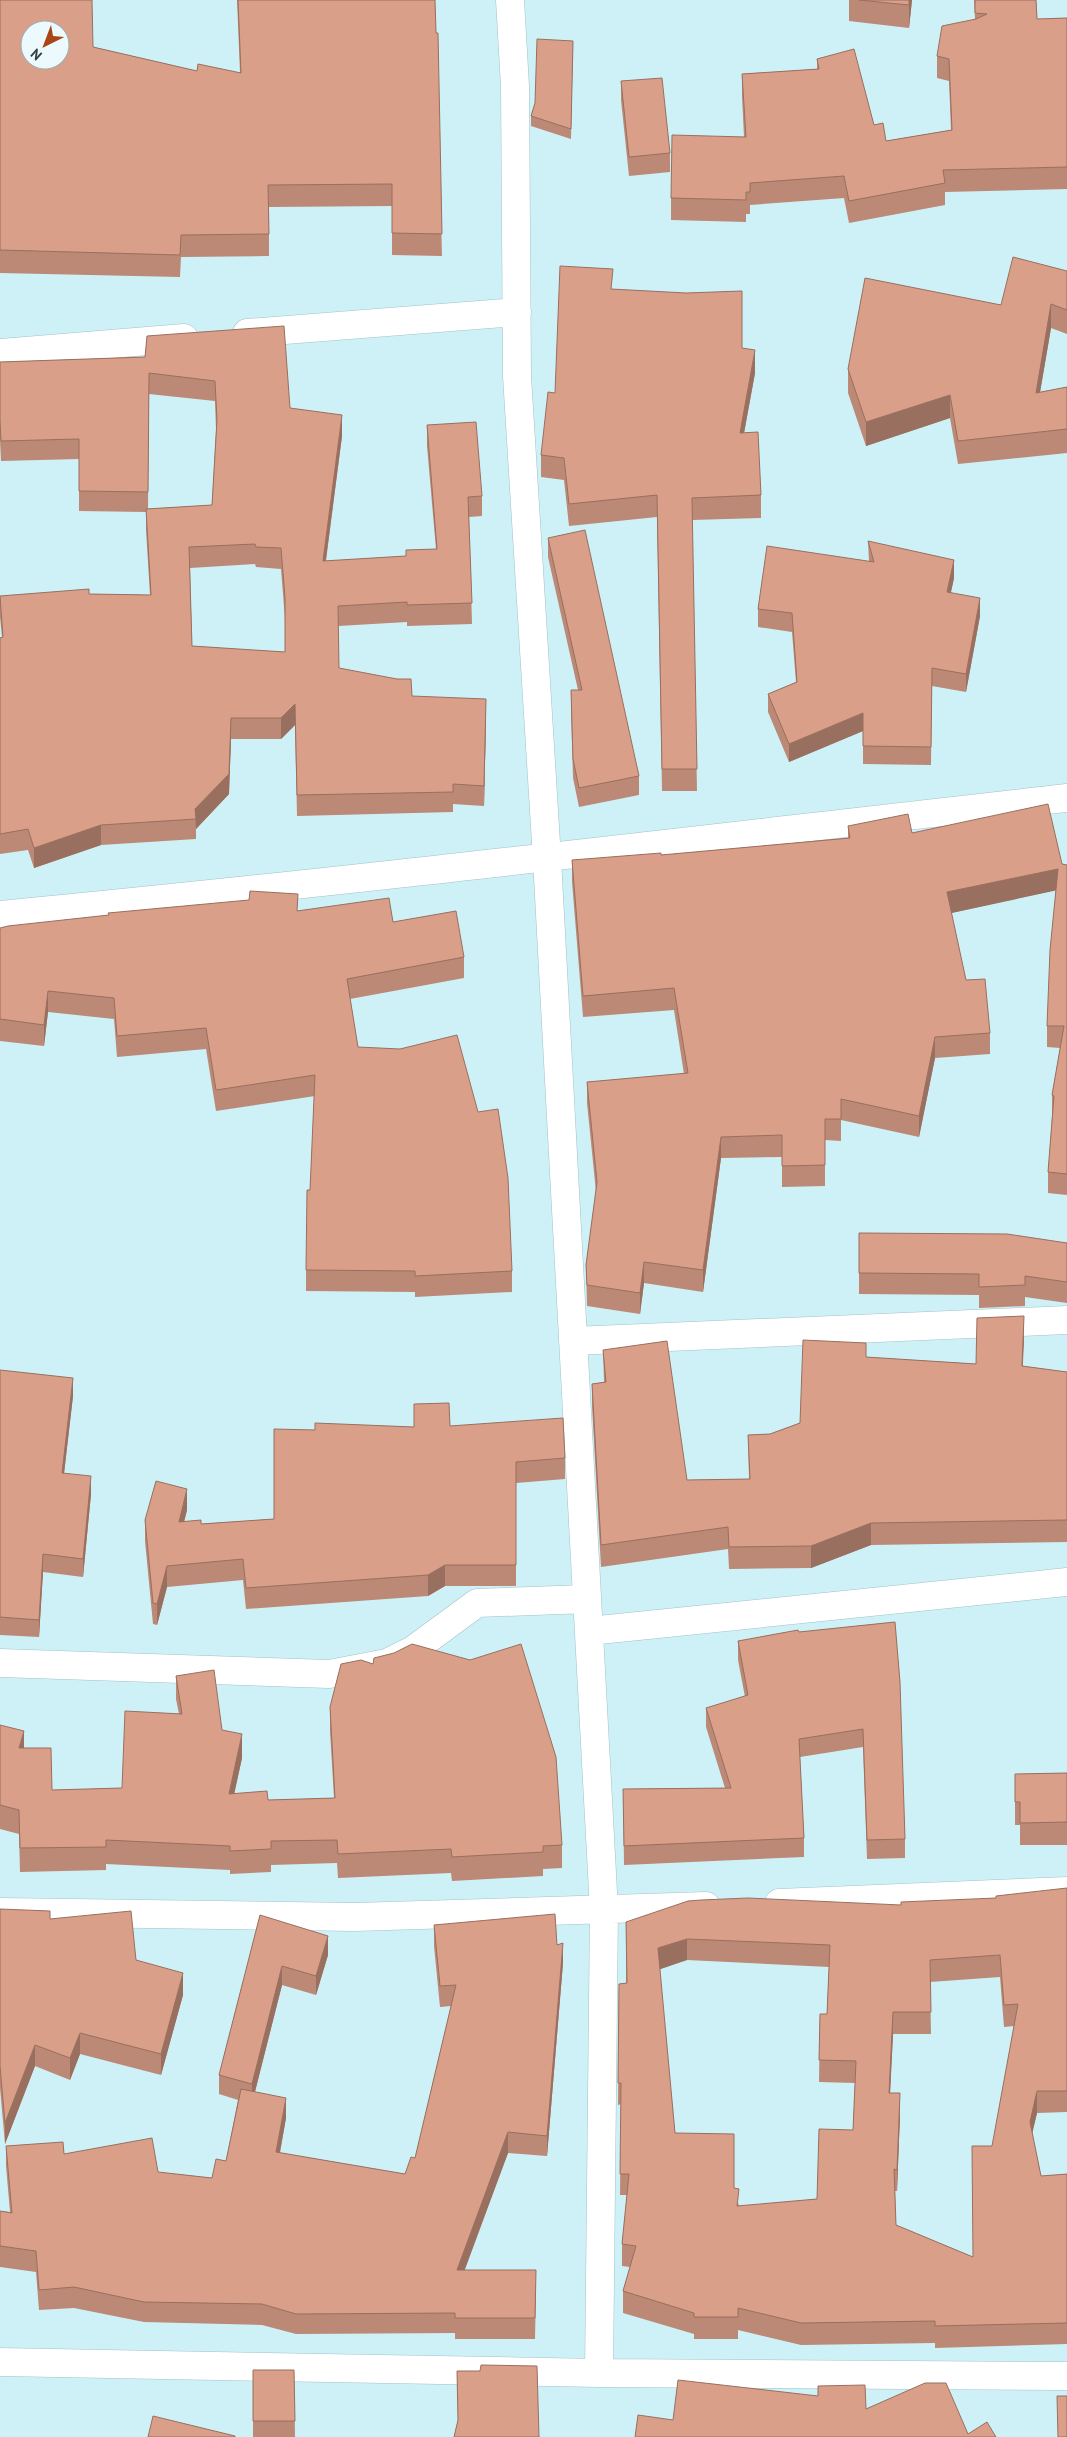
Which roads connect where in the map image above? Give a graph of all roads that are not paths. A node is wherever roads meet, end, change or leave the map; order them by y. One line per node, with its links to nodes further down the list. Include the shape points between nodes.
1 (510, 0): 2 (street, via 515,86)
2 (517, 312): 3 (street); 5 (street, via 518,376)
3 (0, 353)
4 (1067, 798): 5 (street)
5 (548, 859): 6 (street); 8 (street)
6 (0, 915)
7 (1067, 1320): 8 (street)
8 (573, 1340): 10 (street)
9 (1067, 1582): 11 (street)
10 (587, 1599): 11 (street); 12 (street, via 477,1603 413,1650 387,1664 329,1674)
11 (589, 1631): 14 (street)
12 (0, 1663)
13 (1067, 1891): 14 (street)
14 (604, 1910): 15 (street, via 355,1917); 17 (street)
15 (0, 1912)
16 (0, 2362): 17 (street)
17 (600, 2373): 18 (street)
18 (1067, 2376)

